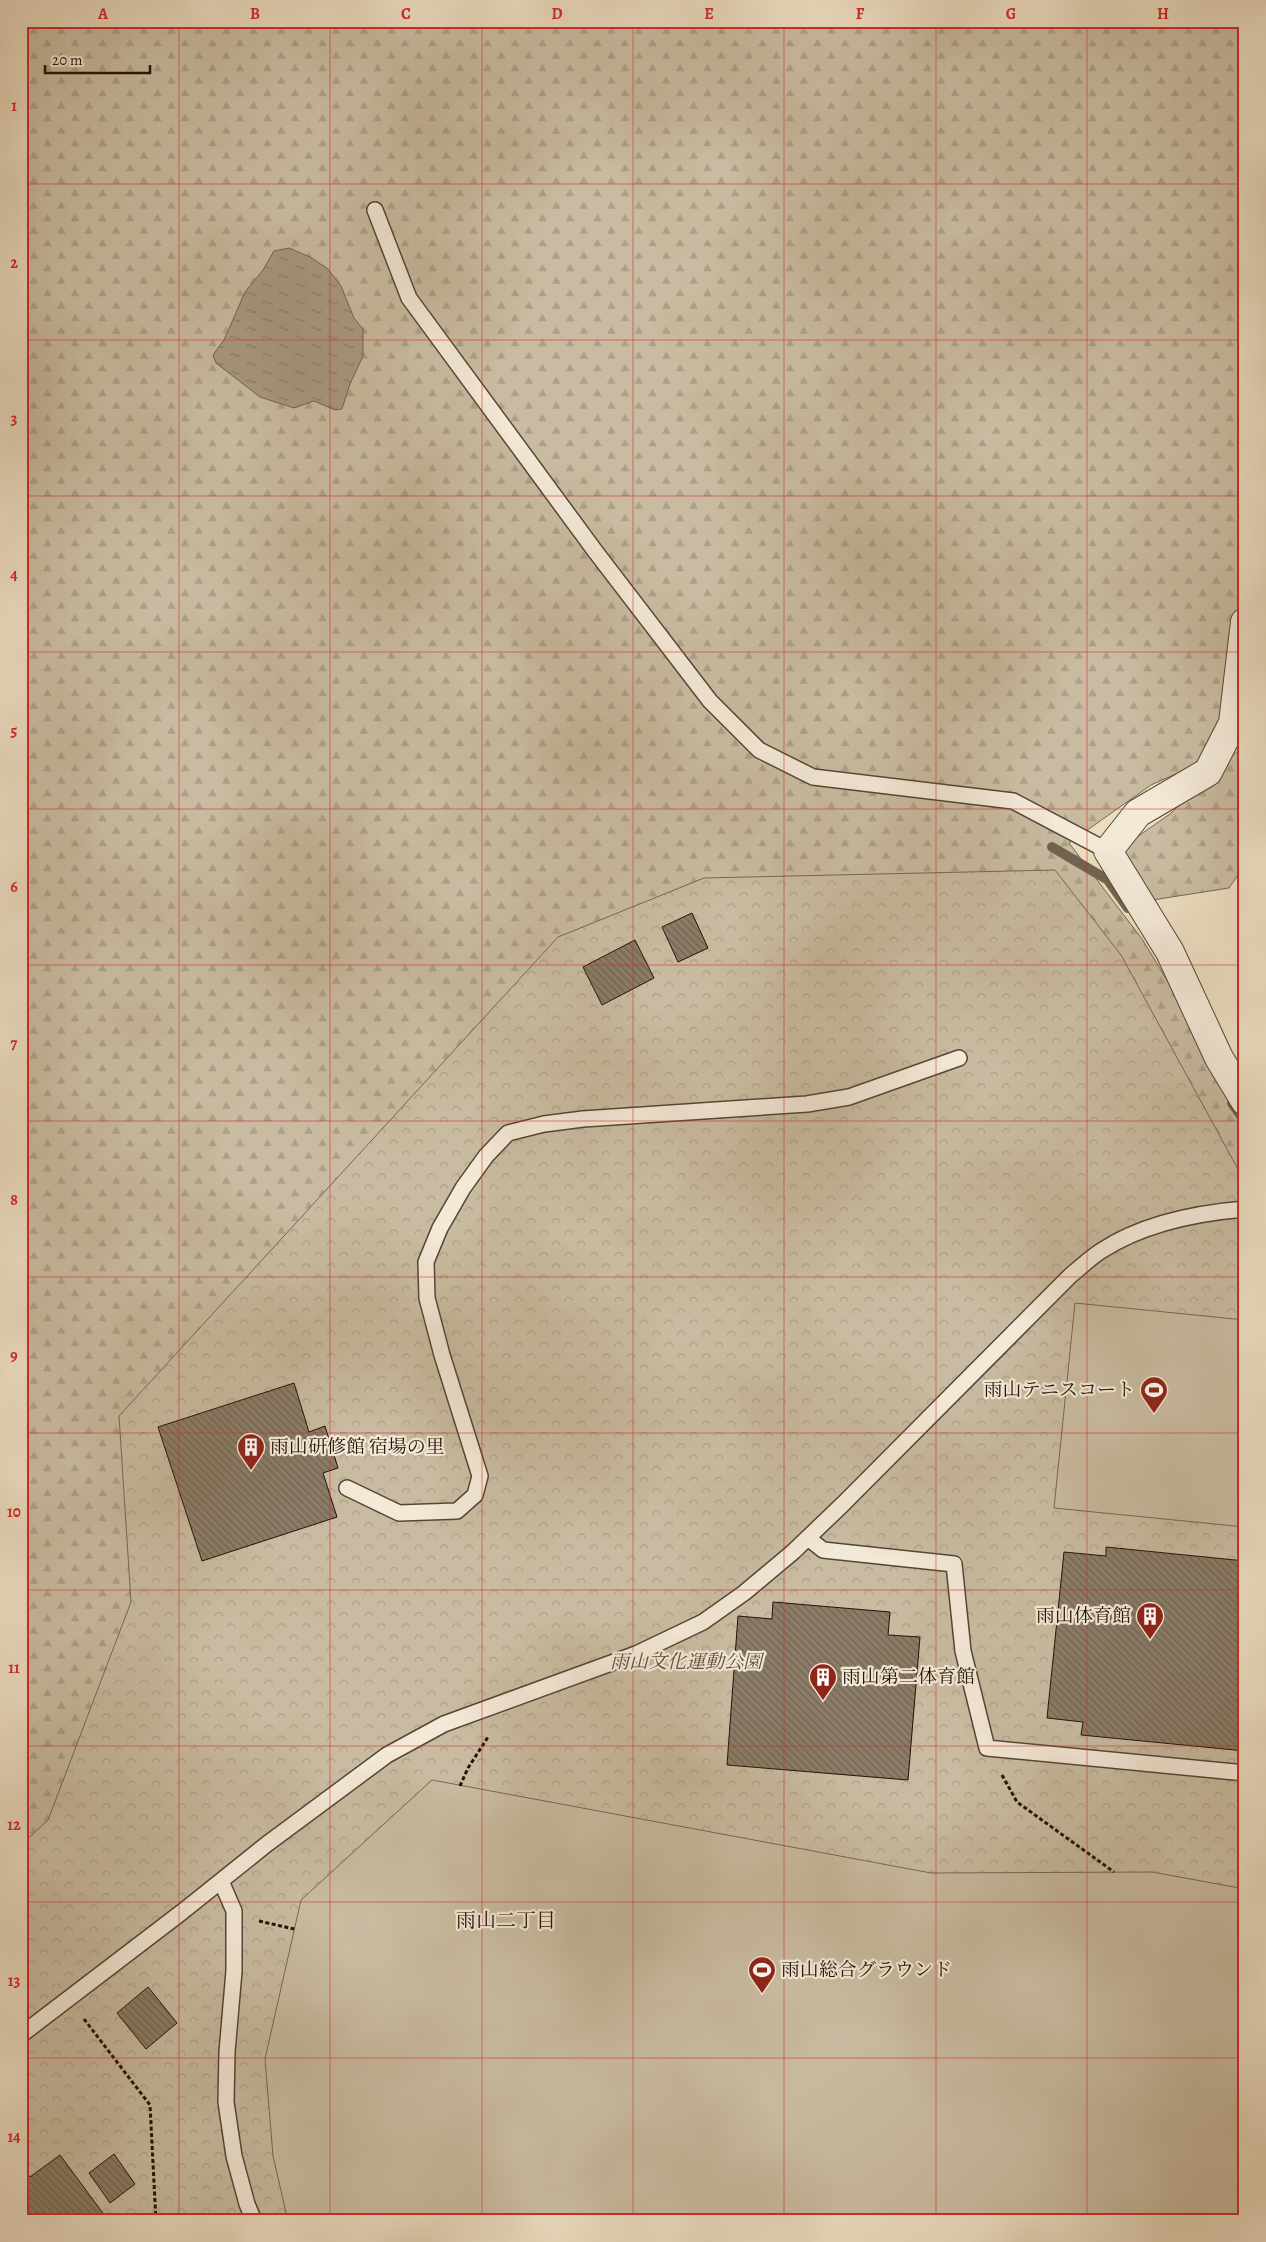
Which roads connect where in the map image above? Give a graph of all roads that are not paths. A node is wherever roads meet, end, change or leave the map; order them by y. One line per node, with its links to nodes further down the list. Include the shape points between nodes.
1 (376, 210): 3 (lane, via 409,298 710,701 759,750 813,777 1013,801)
2 (1245, 622): 3 (street, via 1233,723 1208,772 1138,813)
3 (1108, 851): 5 (street, via 1170,952 1219,1058)
4 (959, 1058): 7 (lane, via 849,1097 807,1104 583,1119 508,1133 463,1188 440,1228 426,1262 427,1298 480,1476 475,1494 458,1511 400,1513)
5 (1245, 1101)
6 (1245, 1210): 8 (lane, via 1209,1213 1170,1222 1127,1236 1101,1251 1071,1275)
7 (348, 1488)
8 (808, 1538): 9 (lane, via 824,1550 954,1564 963,1651 987,1748); 10 (lane, via 744,1593 703,1622 636,1654 444,1724 387,1755)
9 (1245, 1773)
10 (221, 1881): 11 (lane); 12 (lane, via 234,1911 226,2102 234,2156 246,2204)
11 (21, 2035)
12 (254, 2221)

